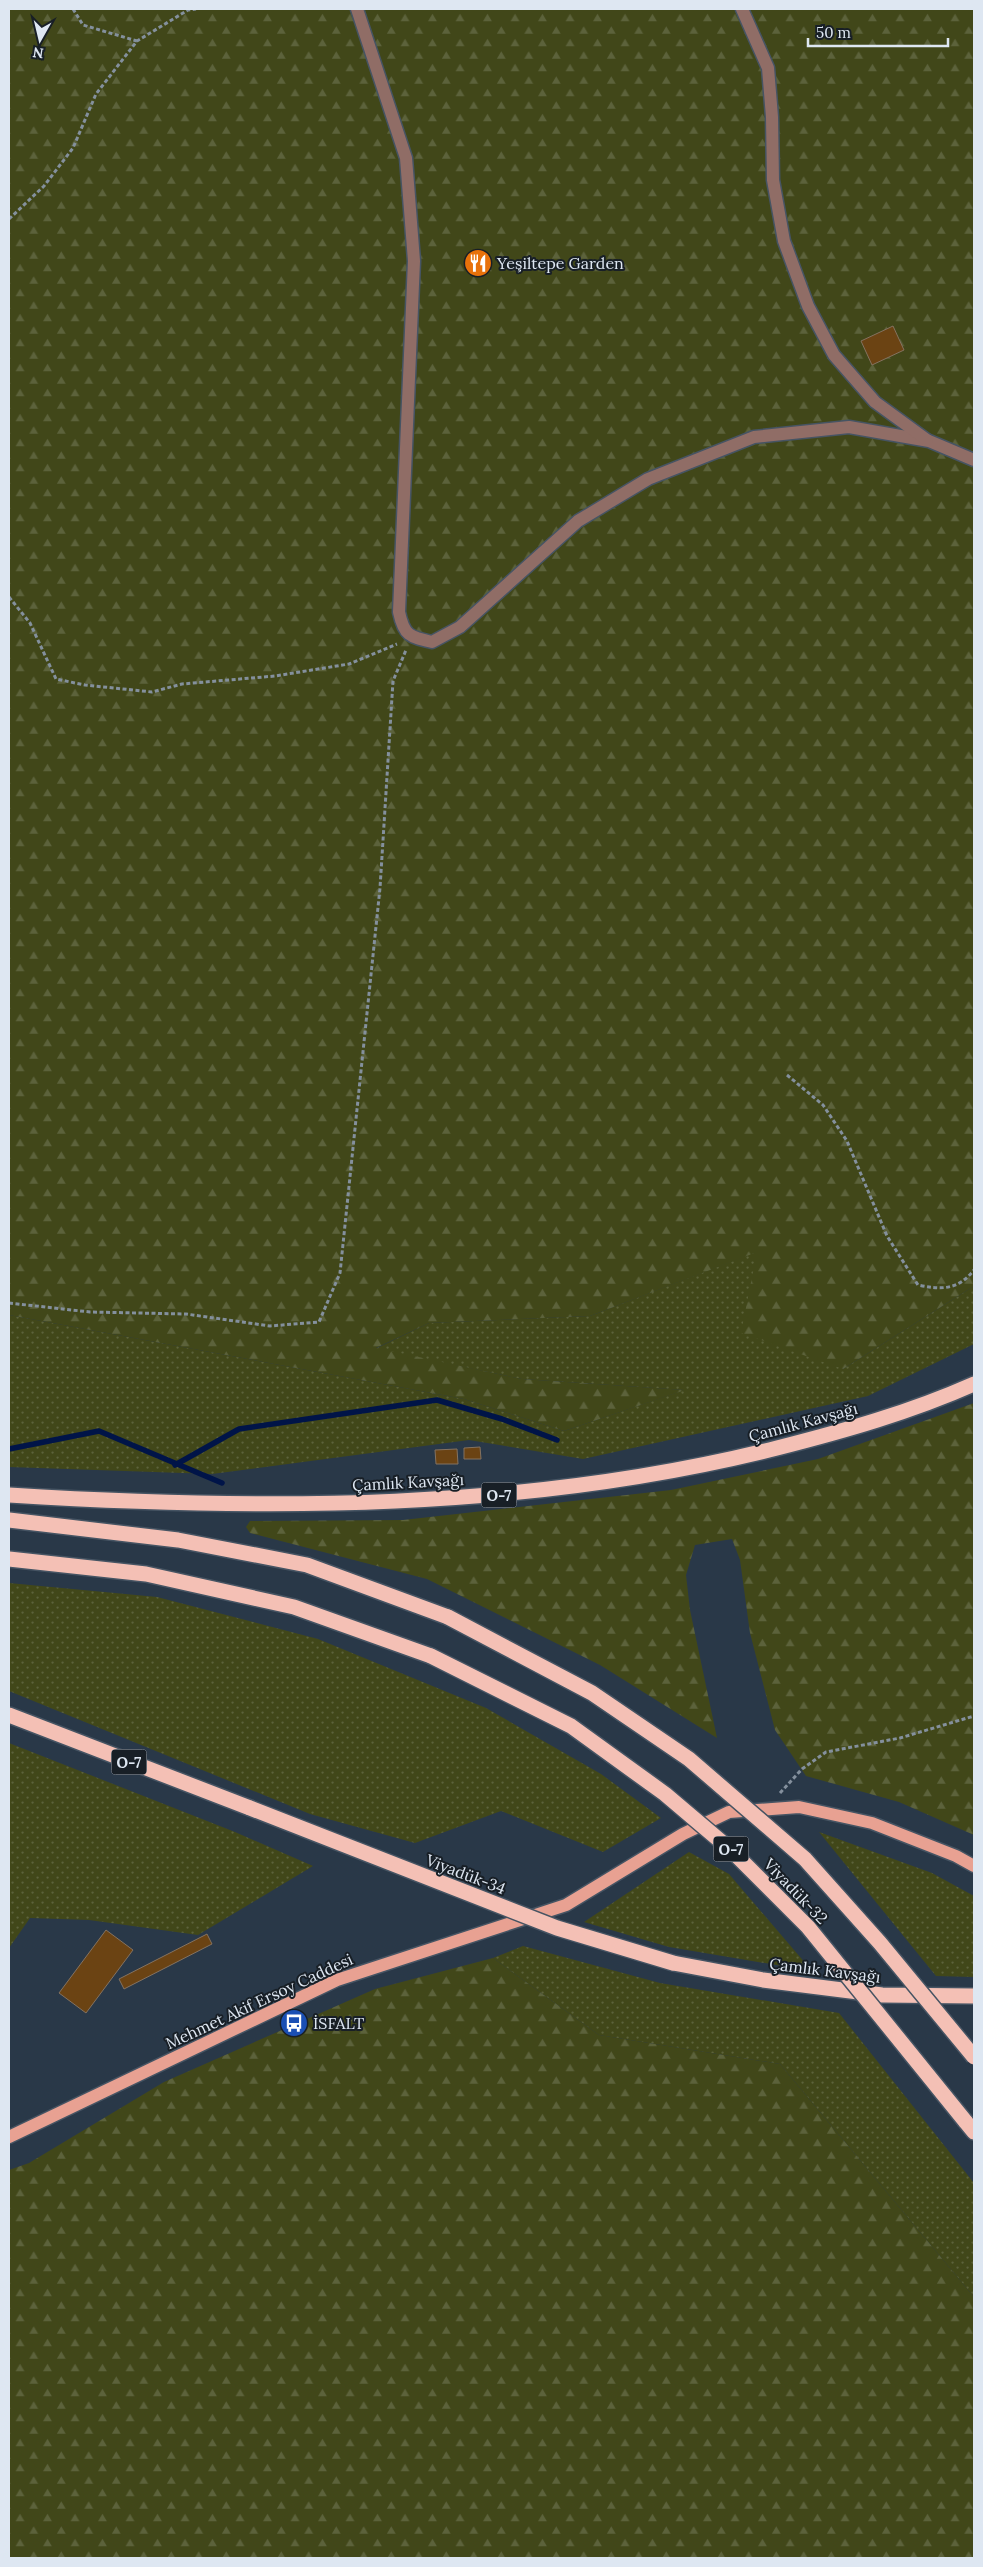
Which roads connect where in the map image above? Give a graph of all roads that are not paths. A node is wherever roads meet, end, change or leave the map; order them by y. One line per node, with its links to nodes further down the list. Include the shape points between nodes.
1 (357, 9): 3 (lane, via 406,158 408,177 414,261 399,612 402,627 411,637 432,642 460,627 578,522 648,479 754,437 849,427)
2 (742, 9): 3 (lane, via 768,68 773,180 784,241 808,306 834,355 875,402)
3 (929, 441): 4 (lane)
4 (974, 460)
5 (974, 1384): 6 (highway, Çamlık Kavşağı / O-7, via 945,1397 831,1434 714,1464 596,1484 492,1496 260,1504 104,1501)
6 (9, 1495)
7 (9, 1520): 13 (highway, Viyadük-32 / O-7, bridge, via 178,1540 307,1566 448,1617 592,1693 689,1759 805,1858)
8 (9, 1560): 14 (highway, Viyadük-32 / O-7, bridge, via 146,1574 294,1607 431,1656 571,1726 665,1794 731,1850 808,1928)
9 (9, 1715): 11 (highway, Viyadük-34 / O-7, bridge, via 557,1928)
10 (974, 1866): 15 (main road, Mehmet Akif Ersoy Caddesi, via 872,1823 799,1807 729,1812 684,1834 566,1904 337,1980)
11 (674, 1963): 12 (highway, Çamlık Kavşağı / O-7, via 763,1980 882,1995)
12 (974, 1996)
13 (974, 2057)
14 (970, 2126)
15 (9, 2138)

